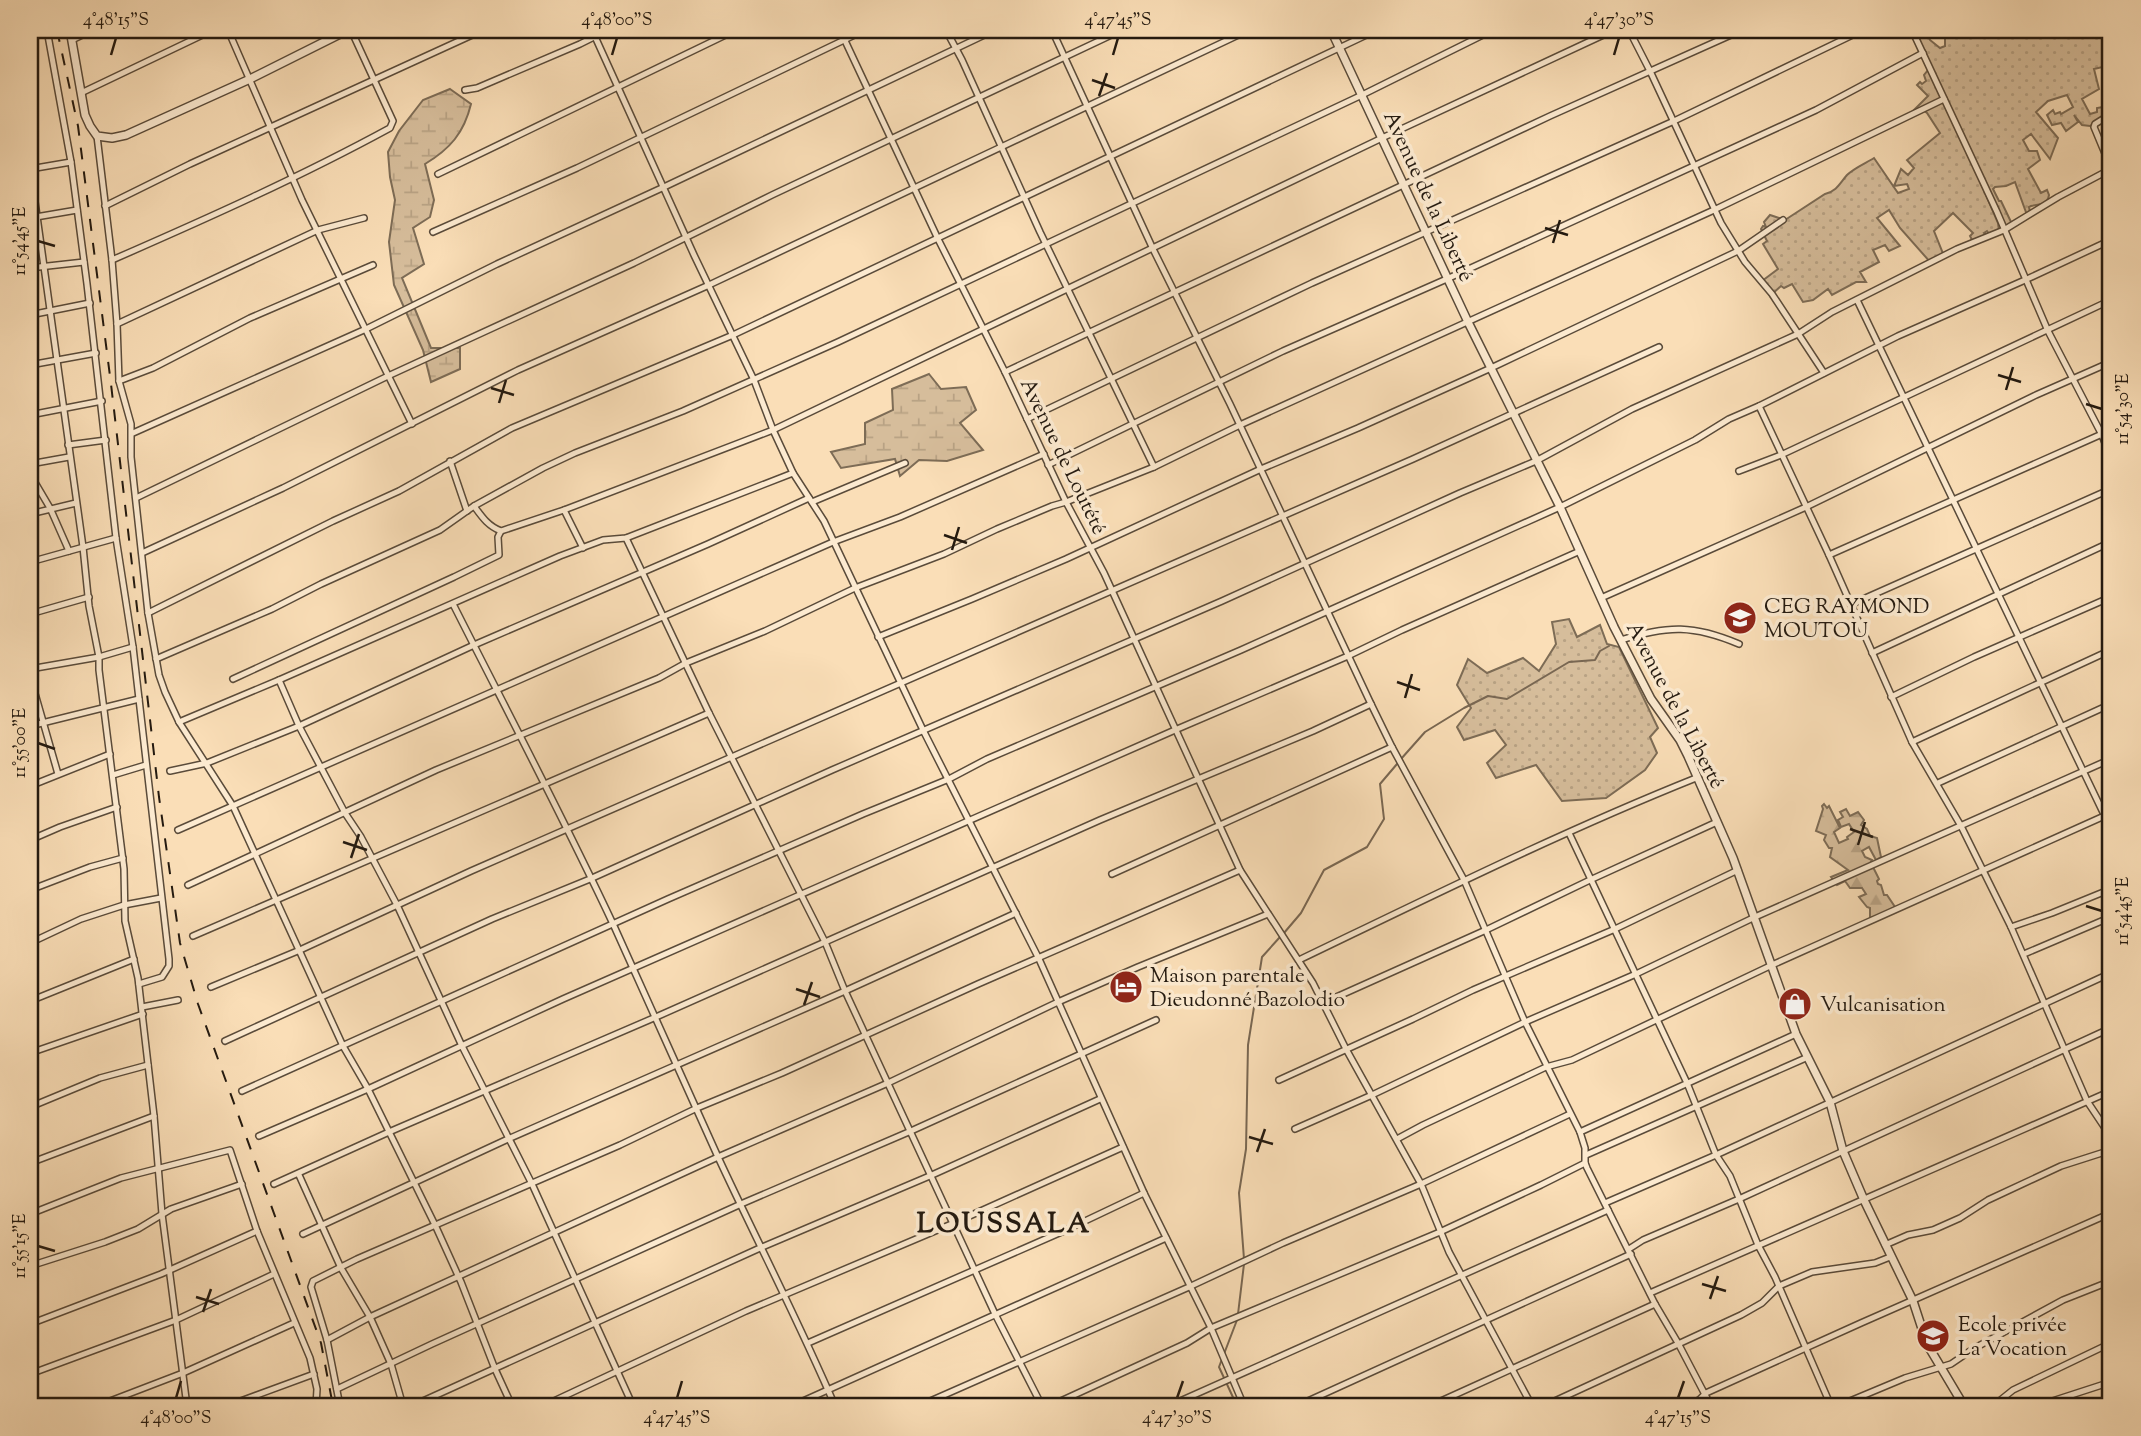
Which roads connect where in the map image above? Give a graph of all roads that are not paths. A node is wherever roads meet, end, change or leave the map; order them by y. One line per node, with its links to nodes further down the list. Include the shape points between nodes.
1 (47, 30): 52 (street)
2 (70, 30): 27 (street)
3 (93, 30): 27 (street)
4 (213, 30): 38 (street)
5 (229, 30): 33 (street)
6 (349, 30): 33 (street); 34 (street)
7 (484, 30): 34 (street)
8 (608, 30): 25 (street)
9 (736, 30): 35 (street)
10 (840, 30): 26 (street, Avenue de Loutété)
11 (865, 30): 26 (street)
12 (946, 30): 28 (street)
13 (995, 30): 28 (street)
14 (1052, 30): 31 (street)
15 (1122, 30): 31 (street)
16 (1249, 30): 42 (street)
17 (1331, 30): 29 (street, Avenue de la Liberté)
18 (1377, 30): 29 (street)
19 (1493, 30): 39 (street)
20 (1614, 30): 48 (street)
21 (1629, 30): 32 (street)
22 (1742, 30): 32 (street)
23 (1863, 30): 44 (street)
24 (1912, 30): 30 (street)
25 (594, 33): 35 (street); 36 (street)
26 (844, 39): 37 (street, Avenue de Loutété); 47 (street)
27 (72, 40): 38 (street)
28 (956, 48): 37 (street); 40 (street)
29 (1339, 48): 39 (street, Avenue de la Liberté); 51 (street)
30 (1923, 53): 41 (street); 53 (street, via 1816,110)
31 (1065, 57): 40 (street); 42 (street)
32 (1650, 71): 44 (street); 58 (street)
33 (250, 79): 45 (street); 46 (street, via 126,135)
34 (374, 81): 45 (street); 57 (street, via 393,121 390,128)
35 (617, 86): 47 (street); 56 (street)
36 (465, 90)
37 (868, 90): 49 (street, Avenue de Loutété); 59 (street)
38 (81, 93): 46 (street, via 85,115)
39 (1362, 95): 48 (street, Avenue de la Liberté); 62 (street)
40 (979, 98): 49 (street); 50 (street)
41 (1944, 99): 65 (street); 70 (street)
42 (1087, 105): 50 (street); 51 (street)
43 (2111, 114): 55 (street, via 2094,127)
44 (1674, 121): 53 (street); 71 (street)
45 (272, 127): 57 (street); 63 (street)
46 (97, 136): 63 (street)
47 (640, 137): 59 (street); 72 (street)
48 (1382, 138): 58 (street, Avenue de la Liberté); 77 (street)
49 (891, 140): 60 (street, Avenue de Loutété); 73 (street)
50 (1002, 148): 60 (street); 61 (street)
51 (1110, 155): 61 (street); 62 (street)
52 (71, 162): 54 (street); 64 (street)
53 (1694, 165): 65 (street); 84 (street)
54 (30, 168): 66 (street)
55 (2111, 169): 70 (street)
56 (438, 174)
57 (292, 177): 69 (street); 79 (street)
58 (1404, 184): 71 (street, Avenue de la Liberté); 90 (street)
59 (664, 187): 73 (street); 98 (street)
60 (914, 189): 74 (street, Avenue de Loutété); 87 (street)
61 (1025, 198): 74 (street); 76 (street)
62 (1132, 202): 76 (street); 77 (street)
63 (105, 206): 79 (street)
64 (76, 210): 66 (street); 80 (street)
65 (1714, 210): 78 (street); 96 (street)
66 (33, 217): 81 (street)
67 (364, 218): 69 (street)
68 (1783, 220): 78 (street)
69 (318, 230): 85 (street); 97 (street)
70 (2004, 230): 86 (street); 91 (street)
71 (1426, 231): 84 (street, Avenue de la Liberté); 104 (street)
72 (433, 232)
73 (687, 237): 87 (street); 114 (street)
74 (938, 239): 88 (street, Avenue de Loutété); 103 (street)
75 (2111, 240): 86 (street)
76 (1046, 244): 88 (street); 89 (street)
77 (1153, 248): 89 (street); 90 (street)
78 (1738, 251): 102 (street); 111 (street)
79 (112, 260): 97 (street)
80 (84, 262): 81 (street); 93 (street)
81 (44, 265): 83 (street); 94 (street)
82 (373, 265): 85 (street)
83 (30, 268)
84 (1449, 278): 96 (street, Avenue de la Liberté); 119 (street)
85 (342, 280): 98 (street); 118 (street)
86 (2025, 280): 100 (street); 105 (street)
87 (709, 285): 103 (street); 128 (street, via 518,370)
88 (960, 285): 99 (street, Avenue de Loutété); 117 (street)
89 (1069, 289): 99 (street); 101 (street)
90 (1175, 293): 101 (street); 104 (street)
91 (1857, 300): 102 (street); 105 (street)
92 (2111, 300): 100 (street)
93 (90, 303): 94 (street); 107 (street)
94 (50, 311): 95 (street); 108 (street)
95 (30, 315)
96 (1468, 322): 111 (street, Avenue de la Liberté); 129 (street)
97 (117, 324): 118 (street)
98 (366, 329): 114 (street); 132 (street)
99 (984, 329): 112 (street, Avenue de Loutété); 130 (street)
100 (2048, 331): 116 (street); 120 (street)
101 (1090, 334): 112 (street); 115 (street)
102 (1798, 334): 113 (street); 142 (street, via 1632,409)
103 (733, 335): 117 (street); 141 (street, via 568,402)
104 (1196, 337): 115 (street); 119 (street)
105 (1880, 345): 113 (street); 120 (street)
106 (1659, 347): 124 (street)
107 (96, 353): 108 (street); 121 (street)
108 (57, 360): 110 (street); 123 (street)
109 (2111, 362): 116 (street)
110 (30, 365)
111 (1491, 368): 124 (street, Avenue de la Liberté); 147 (street)
112 (1005, 372): 126 (street, Avenue de Loutété)
113 (1824, 373): 122 (street)
114 (388, 376): 128 (street); 152 (street)
115 (1111, 378): 126 (street); 127 (street)
116 (2072, 379): 133 (street); 136 (street)
117 (754, 380): 130 (street); 157 (street, via 575,453)
118 (119, 381): 132 (street)
119 (1219, 382): 127 (street); 129 (street)
120 (1905, 396): 136 (street); 138 (street)
121 (102, 401): 123 (street); 134 (street)
122 (1759, 406): 138 (street); 158 (street)
123 (63, 408): 125 (street); 135 (street)
124 (1512, 413): 142 (street, Avenue de la Liberté); 164 (street)
125 (30, 415)
126 (1027, 419): 137 (street, Avenue de Loutété)
127 (1132, 423): 145 (street); 146 (street)
128 (412, 424): 176 (street)
129 (1240, 425): 146 (street); 147 (street)
130 (773, 430): 149 (street); 161 (street)
131 (2111, 430): 133 (street)
132 (133, 433): 152 (street)
133 (2102, 435): 140 (street); 153 (street)
134 (106, 440): 135 (street); 166 (street)
135 (68, 445): 139 (street)
136 (1930, 448): 153 (street); 159 (street)
137 (1044, 454): 145 (street, Avenue de Loutété); 168 (street)
138 (1782, 455): 148 (street); 159 (street)
139 (69, 457): 144 (street); 156 (street)
140 (2111, 459)
141 (450, 461): 162 (street); 190 (street, via 399,491)
142 (1536, 461): 158 (street, Avenue de la Liberté); 179 (street)
143 (905, 463): 154 (street)
144 (30, 464)
145 (1048, 464): 155 (street, Avenue de Loutété)
146 (1154, 467): 155 (street)
147 (1261, 469): 164 (street); 171 (street)
148 (1739, 471)
149 (793, 473): 154 (street); 167 (street)
150 (30, 474): 160 (street)
151 (2111, 489): 173 (street)
152 (136, 498): 176 (street)
153 (1954, 499): 173 (street); 177 (street)
154 (810, 500): 168 (street); 180 (street)
155 (1066, 502): 171 (street, Avenue de Loutété); 181 (street)
156 (76, 503): 160 (street); 170 (street)
157 (474, 506): 162 (street); 165 (street, via 484,521)
158 (1559, 507): 175 (street, Avenue de la Liberté); 189 (street)
159 (1805, 507): 177 (street); 186 (street)
160 (50, 509): 163 (street); 174 (street)
161 (564, 510): 165 (street); 172 (street)
162 (467, 511): 204 (street, via 440,530)
163 (30, 514)
164 (1282, 516): 179 (street); 182 (street)
165 (501, 530): 208 (street, via 499,555)
166 (117, 538): 170 (street); 199 (street)
167 (626, 538): 172 (street); 180 (street)
168 (833, 542): 181 (street); 192 (street)
169 (2111, 542): 183 (street)
170 (83, 547): 174 (street); 184 (street)
171 (1091, 547): 182 (street, Avenue de Loutété); 193 (street)
172 (583, 548): 187 (street)
173 (1976, 549): 183 (street); 188 (street)
174 (69, 551): 178 (street)
175 (1580, 551): 186 (street, Avenue de la Liberté); 202 (street)
176 (142, 553): 190 (street)
177 (1829, 555): 188 (street)
178 (30, 562)
179 (1304, 564): 189 (street); 194 (street)
180 (642, 572): 192 (street); 198 (street)
181 (855, 588): 193 (street); 205 (street)
182 (1112, 591): 194 (street, Avenue de Loutété); 211 (street)
183 (1999, 594): 195 (street); 201 (street)
184 (89, 597): 191 (street); 203 (street)
185 (2111, 597): 195 (street)
186 (1601, 598): 196 (street, Avenue de la Liberté)
187 (453, 604): 198 (street); 209 (street)
188 (1852, 604): 201 (street)
189 (1326, 611): 202 (street); 212 (street)
190 (148, 613): 204 (street)
191 (30, 614)
192 (663, 618): 205 (street); 213 (street)
193 (878, 637): 211 (street)
194 (1134, 638): 212 (street, Avenue de Loutété); 225 (street)
195 (2020, 638): 210 (street); 214 (street)
196 (1621, 640): 197 (street, via 1656,630 1682,629 1713,633); 240 (street, Avenue de la Liberté, via 1651,699 1680,740)
197 (1739, 644)
198 (474, 645): 213 (street); 223 (street)
199 (133, 647): 203 (street); 215 (street)
200 (2111, 650): 210 (street)
201 (1872, 653): 214 (street)
202 (1348, 656): 216 (street); 226 (street)
203 (99, 657): 206 (street); 218 (street)
204 (156, 659): 220 (street, via 164,692)
205 (686, 663): 219 (street); 227 (street)
206 (30, 669)
207 (30, 676): 221 (street)
208 (233, 679)
209 (279, 680): 220 (street); 223 (street)
210 (2041, 682): 224 (street); 228 (street)
211 (901, 684): 225 (street); 231 (street)
212 (1155, 685): 226 (street, Avenue de Loutété); 241 (street)
213 (497, 688): 227 (street); 235 (street)
214 (1891, 697): 228 (street)
215 (139, 699): 218 (street); 234 (street)
216 (1371, 704): 229 (street); 242 (street)
217 (2111, 704): 224 (street)
218 (104, 708): 221 (street); 230 (street)
219 (709, 713): 231 (street); 243 (street)
220 (179, 722): 233 (street)
221 (43, 723): 222 (street); 238 (street)
222 (30, 726)
223 (299, 726): 233 (street); 235 (street)
224 (2062, 726): 237 (street); 244 (street)
225 (923, 730): 241 (street); 246 (street)
226 (1175, 730): 242 (street, Avenue de Loutété); 252 (street)
227 (520, 734): 243 (street); 249 (street)
228 (1912, 742): 244 (street)
229 (1392, 747): 254 (street); 271 (street)
230 (110, 754): 238 (street); 239 (street)
231 (733, 758): 246 (street); 258 (street)
232 (2111, 759): 237 (street)
233 (207, 763): 236 (street); 247 (street)
234 (146, 765): 239 (street); 277 (street)
235 (321, 767): 247 (street); 249 (street)
236 (170, 771)
237 (2085, 772): 251 (street); 255 (street)
238 (58, 774): 245 (street)
239 (113, 775): 248 (street)
240 (1696, 778): 253 (street, Avenue de la Liberté); 259 (street)
241 (948, 779): 252 (street); 261 (street)
242 (1198, 779): 254 (street, Avenue de Loutété); 265 (street)
243 (542, 783): 258 (street); 263 (street)
244 (1938, 783): 255 (street)
245 (30, 786)
246 (756, 804): 261 (street); 270 (street)
247 (233, 806): 257 (street); 262 (street)
248 (117, 807): 260 (street); 264 (street)
249 (345, 813): 262 (street); 263 (street)
250 (2111, 813): 251 (street)
251 (2104, 816): 256 (street); 268 (street)
252 (969, 821): 265 (street); 276 (street)
253 (1717, 822): 267 (street, Avenue de la Liberté); 272 (street)
254 (1221, 826): 266 (street, Avenue de Loutété); 269 (street)
255 (1961, 826): 268 (street); 283 (street)
256 (2111, 829)
257 (178, 830)
258 (566, 831): 270 (street); 280 (street)
259 (1569, 833): 271 (street); 272 (street)
260 (30, 840)
261 (779, 851): 276 (street); 285 (street)
262 (255, 855): 273 (street); 278 (street)
263 (372, 857): 278 (street); 280 (street)
264 (122, 859): 275 (street); 279 (street)
265 (992, 869): 281 (street); 290 (street)
266 (1240, 870): 282 (street, Avenue de Loutété); 296 (street)
267 (1738, 870): 283 (street, Avenue de la Liberté); 287 (street)
268 (1983, 871): 286 (street); 298 (street)
269 (1112, 874)
270 (590, 879): 285 (street); 293 (street)
271 (1464, 880): 288 (street); 297 (street)
272 (1590, 880): 287 (street); 288 (street)
273 (188, 885)
274 (2111, 888): 286 (street)
275 (30, 890)
276 (801, 895): 290 (street); 299 (street)
277 (161, 898): 279 (street); 303 (street, via 169,966 162,977)
278 (277, 901): 289 (street); 292 (street)
279 (124, 905): 291 (street, via 80,919); 295 (street)
280 (397, 905): 292 (street); 293 (street)
281 (1016, 913): 296 (street); 305 (street)
282 (1268, 914): 297 (street, Avenue de Loutété); 310 (street)
283 (1755, 917): 298 (street, Avenue de la Liberté); 301 (street)
284 (2111, 917): 294 (street)
285 (613, 924): 299 (street); 309 (street)
286 (2011, 926): 294 (street)
287 (1615, 929): 301 (street); 302 (street)
288 (1486, 930): 302 (street); 311 (street)
289 (193, 936)
290 (825, 942): 305 (street); 314 (street)
291 (30, 943)
292 (300, 950): 304 (street); 306 (street)
293 (420, 952): 306 (street); 309 (street)
294 (2024, 954): 312 (street)
295 (134, 959): 303 (street); 308 (street)
296 (1039, 959): 310 (street); 319 (street)
297 (1299, 960): 311 (street, Avenue de Loutété)
298 (1772, 965): 316 (street); 320 (street, Avenue de la Liberté)
299 (633, 970): 314 (street); 323 (street)
300 (2111, 973): 312 (street)
301 (1636, 974): 316 (street); 317 (street)
302 (1507, 976): 317 (street); 324 (street)
303 (139, 984): 313 (street)
304 (211, 987)
305 (845, 991): 319 (street); 330 (street)
306 (321, 997): 321 (street); 322 (street)
307 (178, 1000): 313 (street)
308 (30, 1001)
309 (442, 1002): 322 (street); 323 (street)
310 (1058, 1002): 327 (street); 333 (street)
311 (1323, 1003): 324 (street, Avenue de Loutété)
312 (2046, 1004): 325 (street); 342 (street)
313 (142, 1010): 326 (street); 329 (street)
314 (656, 1017): 330 (street); 338 (street)
315 (1156, 1020): 327 (street)
316 (1657, 1020): 331 (street, via 1572,1060); 334 (street)
317 (1525, 1022): 331 (street); 339 (street)
318 (2111, 1028): 325 (street)
319 (866, 1034): 333 (street); 345 (street)
320 (1796, 1034): 328 (street, Avenue de la Liberté); 334 (street)
321 (225, 1041)
322 (343, 1046): 335 (street); 336 (street)
323 (462, 1046): 335 (street); 338 (street)
324 (1346, 1049): 332 (street); 339 (street, Avenue de Loutété)
325 (2063, 1050): 341 (street); 358 (street)
326 (30, 1053)
327 (1081, 1054): 340 (street); 349 (street)
328 (1808, 1057): 342 (street, Avenue de la Liberté); 344 (street)
329 (148, 1065): 343 (street, via 100,1078); 347 (street)
330 (678, 1065): 345 (street); 354 (street)
331 (1546, 1067): 346 (street); 355 (street)
332 (1279, 1080)
333 (888, 1083): 349 (street); 361 (street)
334 (1687, 1083): 344 (street); 351 (street)
335 (368, 1089): 350 (street); 352 (street)
336 (243, 1091)
337 (2111, 1091): 341 (street)
338 (485, 1092): 350 (street); 354 (street)
339 (1372, 1095): 348 (street); 355 (street, Avenue de Loutété)
340 (1100, 1099): 356 (street); 366 (street)
341 (2087, 1101): 353 (street); 374 (street)
342 (1830, 1102): 358 (street, Avenue de la Liberté); 360 (street)
343 (30, 1107)
344 (1697, 1107): 359 (street); 360 (street)
345 (697, 1108): 361 (street); 370 (street)
346 (1570, 1114): 351 (street); 371 (street)
347 (154, 1116): 362 (street); 364 (street)
348 (1295, 1129)
349 (911, 1131): 366 (street); 376 (street)
350 (389, 1132): 365 (street); 367 (street)
351 (1580, 1132): 359 (street)
352 (259, 1136)
353 (2111, 1137)
354 (508, 1139): 367 (street); 370 (street)
355 (1397, 1139): 371 (street, Avenue de Loutété)
356 (1123, 1147): 372 (street); 381 (street)
357 (2111, 1150): 390 (street, via 2061,1166 1933,1230)
358 (1843, 1151): 373 (street); 374 (street, Avenue de la Liberté)
359 (1586, 1154): 363 (street)
360 (1716, 1155): 373 (street); 375 (street)
361 (718, 1157): 376 (street); 385 (street)
362 (30, 1163)
363 (1585, 1163): 375 (street); 386 (street)
364 (159, 1169): 368 (street, via 230,1150); 379 (street, via 121,1178); 380 (street)
365 (299, 1174): 369 (street); 382 (street)
366 (932, 1175): 381 (street); 391 (street)
367 (414, 1183): 382 (street); 383 (street)
368 (242, 1184): 380 (street); 384 (street)
369 (274, 1184)
370 (532, 1184): 383 (street); 385 (street)
371 (1420, 1184): 386 (street, Avenue de Loutété); 404 (street)
372 (1144, 1193): 388 (street); 396 (street)
373 (1739, 1199): 389 (street); 392 (street, via 1643,1240)
374 (1864, 1200): 389 (street); 390 (street, Avenue de la Liberté)
375 (1605, 1203): 377 (street)
376 (741, 1204): 391 (street); 401 (street)
377 (1608, 1210): 392 (street); 399 (street)
378 (2111, 1213): 407 (street)
379 (30, 1214)
380 (162, 1214): 394 (street, via 127,1233); 397 (street)
381 (954, 1223): 396 (street); 406 (street)
382 (322, 1226): 387 (street); 395 (street)
383 (436, 1227): 395 (street); 400 (street)
384 (257, 1231): 397 (street); 398 (street)
385 (553, 1232): 400 (street); 401 (street)
386 (1440, 1232): 399 (street, Avenue de Loutété); 417 (street)
387 (303, 1234)
388 (1166, 1238): 404 (street); 409 (street)
389 (1758, 1245): 403 (street); 405 (street)
390 (1885, 1245): 393 (street, Avenue de la Liberté)
391 (760, 1248): 406 (street); 414 (street)
392 (1630, 1252): 405 (street); 412 (street)
393 (1891, 1257): 403 (street, via 1845,1269 1819,1270); 407 (street, Avenue de la Liberté)
394 (30, 1266)
395 (341, 1268): 410 (street); 418 (street, via 311,1284)
396 (975, 1269): 409 (street); 419 (street)
397 (170, 1270): 411 (street); 415 (street)
398 (274, 1274): 411 (street); 413 (street)
399 (1460, 1275): 412 (street, Avenue de Loutété); 432 (street)
400 (458, 1277): 410 (street); 416 (street)
401 (575, 1280): 414 (street); 416 (street)
402 (2111, 1281): 425 (street, via 2063,1300)
403 (1779, 1286): 420 (street, via 1741,1315); 422 (street)
404 (1189, 1287): 417 (street); 423 (street)
405 (1650, 1293): 408 (street)
406 (785, 1295): 419 (street); 428 (street)
407 (1913, 1301): 422 (street); 425 (street, Avenue de la Liberté, via 1927,1344)
408 (1655, 1304): 420 (street); 427 (street)
409 (995, 1314): 423 (street); 435 (street)
410 (370, 1317): 418 (street); 424 (street)
411 (176, 1320): 429 (street); 430 (street)
412 (1485, 1320): 427 (street, Avenue de Loutété); 454 (street)
413 (294, 1323): 429 (street); 431 (street)
414 (596, 1323): 426 (street); 428 (street)
415 (30, 1324)
416 (478, 1324): 424 (street); 426 (street)
417 (1210, 1328): 432 (street); 451 (street, via 1188,1343)
418 (327, 1340): 434 (street)
419 (808, 1343): 435 (street)
420 (1678, 1343): 436 (street); 457 (street)
421 (2111, 1343): 463 (street)
422 (1805, 1349): 436 (street); 460 (street)
423 (1019, 1363): 449 (street); 450 (street)
424 (391, 1364): 434 (street); 442 (street)
425 (1942, 1367): 461 (street); 462 (street, Avenue de la Liberté)
426 (495, 1369): 443 (street); 444 (street)
427 (1511, 1369): 455 (street); 456 (street, Avenue de Loutété)
428 (617, 1371): 445 (street); 446 (street)
429 (183, 1373): 437 (street); 438 (street)
430 (30, 1374)
431 (313, 1374): 439 (street); 440 (street)
432 (1231, 1379): 452 (street); 453 (street)
433 (2111, 1382): 464 (street)
434 (337, 1390): 441 (street)
435 (829, 1391): 447 (street); 448 (street)
436 (1706, 1393): 458 (street); 459 (street)
437 (97, 1406)
438 (187, 1406)
439 (227, 1406)
440 (317, 1406)
441 (340, 1406)
442 (403, 1406)
443 (412, 1406)
444 (512, 1406)
445 (543, 1406)
446 (633, 1406)
447 (792, 1406)
448 (835, 1406)
449 (919, 1406)
450 (1042, 1406)
451 (1050, 1406)
452 (1169, 1406)
453 (1244, 1406)
454 (1297, 1406)
455 (1430, 1406)
456 (1532, 1406)
457 (1544, 1406)
458 (1686, 1406)
459 (1711, 1406)
460 (1831, 1406)
461 (1838, 1406)
462 (1964, 1406)
463 (1987, 1406)
464 (2037, 1406)

